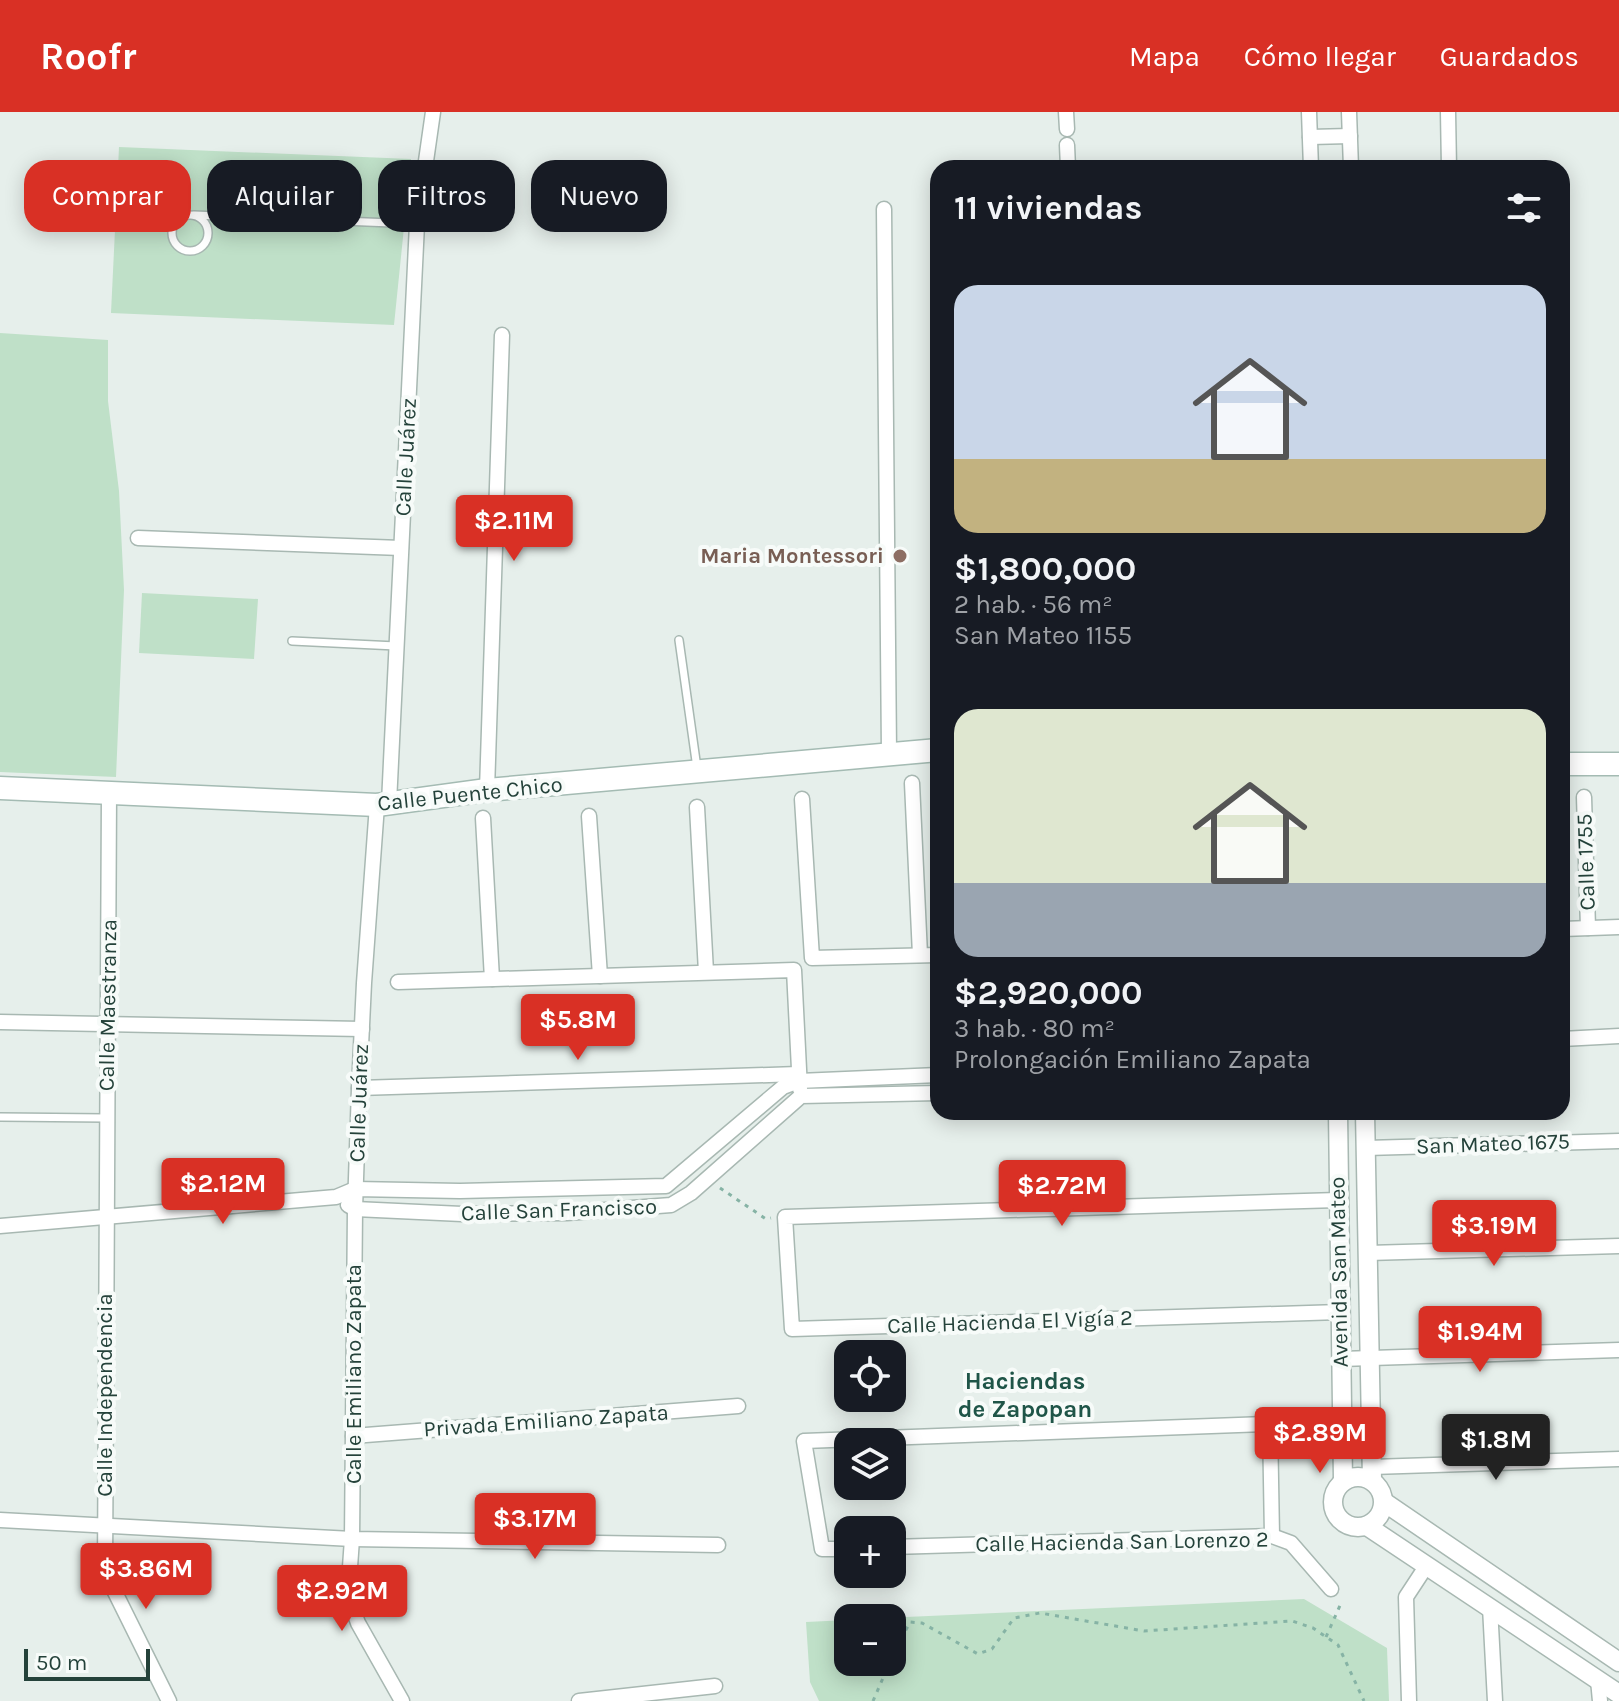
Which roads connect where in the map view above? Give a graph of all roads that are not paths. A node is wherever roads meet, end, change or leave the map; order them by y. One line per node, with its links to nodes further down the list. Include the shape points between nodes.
1 (433, 112): 10 (street, Calle Juárez)
2 (1066, 112): 6 (street)
3 (1309, 112): 8 (street)
4 (1349, 112): 7 (street)
5 (1448, 112): 14 (street)
6 (1067, 129)
7 (1350, 136): 8 (street); 13 (street)
8 (1310, 137): 12 (street)
9 (1067, 145): 11 (street)
10 (426, 160)
11 (1068, 160)
12 (1311, 160)
13 (1351, 160)
14 (1449, 160)
15 (884, 209): 26 (street)
16 (194, 215): 16 (lane, via 205,223 208,234 203,245 188,251 177,246 172,232 179,218); 17 (lane)
17 (378, 222)
18 (417, 232): 21 (street, Calle Juárez)
19 (502, 335): 32 (street)
20 (138, 538): 21 (street)
21 (401, 548): 24 (street, Calle Juárez)
22 (679, 640): 29 (lane)
23 (292, 641): 24 (lane)
24 (396, 646): 36 (street, Calle Juárez)
25 (930, 750): 26 (main road, Calle Puente Chico)
26 (889, 753): 29 (main road, Calle Puente Chico)
27 (1570, 764): 28 (main road)
28 (1619, 764)
29 (697, 770): 32 (main road, Calle Puente Chico)
30 (912, 783): 43 (street)
31 (0, 788): 33 (main road, Calle Puente Chico)
32 (487, 790): 36 (main road, Calle Puente Chico)
33 (109, 793): 36 (main road, Calle Puente Chico); 50 (street, Calle Maestranza)
34 (1584, 797): 41 (street, Calle 1755)
35 (802, 799): 43 (street, via 812,958)
36 (383, 804): 51 (street, Calle Juárez)
37 (697, 807): 45 (street)
38 (589, 816): 46 (street)
39 (483, 818): 47 (street)
40 (1619, 927): 41 (street)
41 (1588, 928): 42 (street)
42 (1570, 929)
43 (920, 955): 44 (street)
44 (930, 955)
45 (706, 972): 46 (street); 55 (street, via 794,970)
46 (600, 976): 47 (street)
47 (492, 979): 48 (street)
48 (398, 982)
49 (0, 1022): 50 (street)
50 (108, 1025): 51 (street); 60 (street, Calle Maestranza)
51 (362, 1029): 56 (street, Calle Juárez)
52 (1619, 1036): 53 (street)
53 (1570, 1039)
54 (930, 1075): 55 (street, Calle San Francisco)
55 (798, 1077): 56 (street); 58 (street); 65 (street, Calle San Francisco)
56 (359, 1088): 67 (street, Calle Juárez)
57 (930, 1093): 58 (street)
58 (801, 1096): 71 (street, Calle San Francisco)
59 (0, 1117): 60 (lane)
60 (106, 1118): 75 (street, Calle Maestranza)
61 (1338, 1120): 70 (street, Avenida San Mateo)
62 (1365, 1120): 64 (street, Avenida San Mateo)
63 (1619, 1141): 64 (street, San Mateo 1675)
64 (1366, 1148): 79 (street, Avenida San Mateo)
65 (666, 1186): 66 (street, Calle San Francisco); 71 (street)
66 (565, 1188): 68 (street, Calle San Francisco); 73 (street)
67 (355, 1189): 68 (street, Calle San Francisco); 69 (street, Calle San Francisco); 72 (street, Calle Juárez)
68 (460, 1191): 74 (street)
69 (336, 1197): 72 (street, Calle San Francisco); 75 (street, Calle San Francisco)
70 (1338, 1200): 77 (street, Avenida San Mateo); 80 (street, Calle Hacienda El Vigía 2, via 785,1217 792,1329)
71 (680, 1201): 73 (street, Calle San Francisco)
72 (355, 1209): 74 (street, Calle San Francisco); 88 (street, Calle Emiliano Zapata)
73 (567, 1213): 74 (street, Calle San Francisco)
74 (462, 1214)
75 (107, 1217): 76 (street, Calle San Francisco); 94 (street, Calle Independencia)
76 (0, 1226)
77 (1339, 1242): 79 (street); 80 (street, Avenida San Mateo)
78 (1619, 1246): 79 (street)
79 (1368, 1248): 82 (street, Avenida San Mateo)
80 (1340, 1312): 83 (street, Avenida San Mateo)
81 (1619, 1350): 82 (street)
82 (1370, 1358): 83 (street); 85 (street, Avenida San Mateo)
83 (1341, 1359): 86 (street, Avenida San Mateo)
84 (738, 1406): 88 (street, Privada Emiliano Zapata)
85 (1371, 1420): 86 (street); 90 (street, Avenida San Mateo)
86 (1342, 1421): 87 (street); 91 (street, Avenida San Mateo)
87 (1270, 1424): 96 (street); 100 (street, via 804,1441 822,1549)
88 (353, 1436): 97 (street, Calle Emiliano Zapata)
89 (1619, 1459): 90 (street)
90 (1372, 1474): 91 (street); 92 (street, Avenida San Mateo)
91 (1343, 1481): 95 (street, Avenida San Mateo, via 1333,1496 1335,1514 1349,1526)
92 (1384, 1502): 95 (street); 104 (street, Avenida San Mateo)
93 (0, 1520): 94 (street)
94 (104, 1525): 97 (street); 108 (street, Calle Independencia, via 105,1572)
95 (1367, 1526): 101 (street, Avenida San Mateo)
96 (1272, 1536): 99 (street, Calle Hacienda San Lorenzo 2); 102 (street, Calle Hacienda San Lorenzo 2, via 1291,1543)
97 (352, 1539): 98 (street); 109 (street, Calle Emiliano Zapata, via 348,1595)
98 (718, 1545)
99 (906, 1547)
100 (834, 1549)
101 (1427, 1565): 103 (street, Avenida San Mateo); 111 (street, via 1406,1597)
102 (1331, 1589)
103 (1490, 1607): 105 (street, Avenida San Mateo); 112 (street)
104 (1619, 1662)
105 (1598, 1680): 107 (street, Avenida San Mateo); 113 (street)
106 (715, 1686): 110 (street)
107 (1619, 1694)
108 (169, 1701)
109 (402, 1701)
110 (579, 1701)
111 (1409, 1701)
112 (1495, 1701)
113 (1600, 1701)

